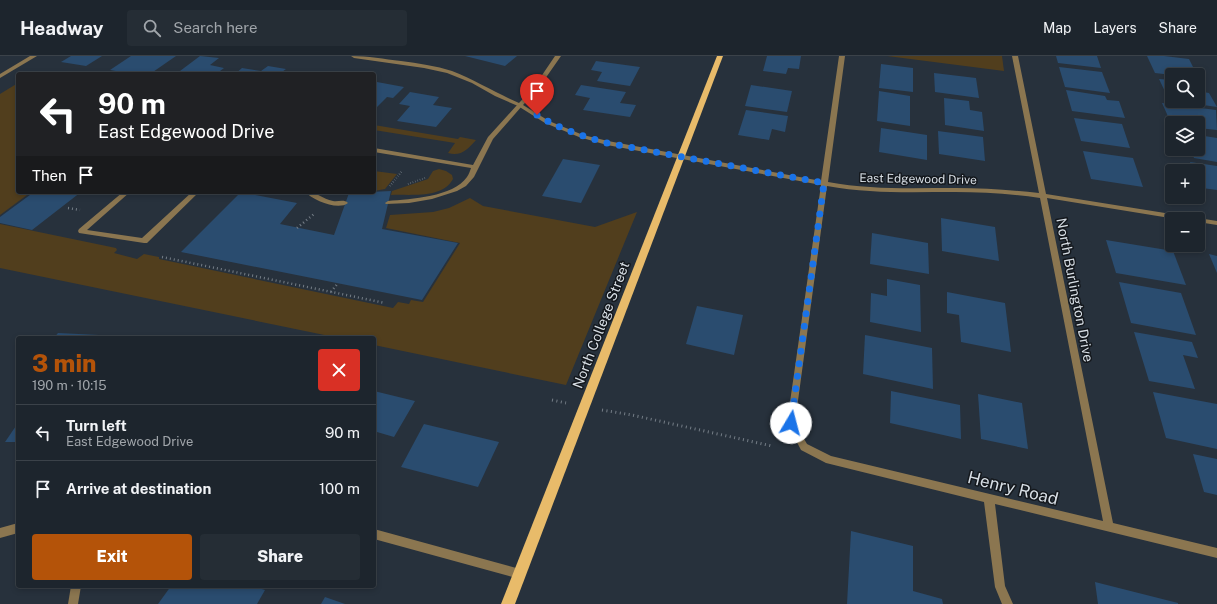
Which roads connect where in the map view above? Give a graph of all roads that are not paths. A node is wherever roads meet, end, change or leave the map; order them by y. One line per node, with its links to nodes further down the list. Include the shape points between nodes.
1 (34, 56): 7 (street)
2 (354, 56): 8 (street, East Edgewood Drive, via 449,72)
3 (558, 56): 8 (street)
4 (720, 56): 10 (main road, North College Street)
5 (842, 56): 12 (street)
6 (1015, 56): 16 (street, North Burlington Drive)
7 (0, 76)
8 (520, 106): 10 (street, East Edgewood Drive, via 547,122 581,136); 11 (street, via 490,138)
9 (376, 150): 11 (street)
10 (682, 157): 12 (street, East Edgewood Drive); 28 (main road, North College Street)
11 (475, 167): 18 (street, via 469,179 454,191 416,201)
12 (824, 183): 16 (street, East Edgewood Drive, via 868,190 940,189); 22 (street, Henry Road, via 791,423 804,447 830,460)
13 (125, 194): 14 (street, via 81,231 144,241)
14 (194, 194)
15 (312, 194): 17 (street, via 331,203)
16 (1043, 196): 19 (street, East Edgewood Drive); 23 (street, North Burlington Drive)
17 (345, 203)
18 (388, 203)
19 (1165, 215)
20 (1205, 221): 21 (street)
21 (1217, 223)
22 (989, 499): 23 (street, Henry Road); 32 (street, via 1000,587)
23 (1109, 528): 27 (street, Henry Road)
24 (16, 529): 25 (street)
25 (0, 533)
26 (376, 535): 28 (street)
27 (1217, 553)
28 (520, 574): 31 (main road, North College Street)
29 (76, 588): 30 (street)
30 (73, 604)
31 (508, 604)
32 (1008, 604)

